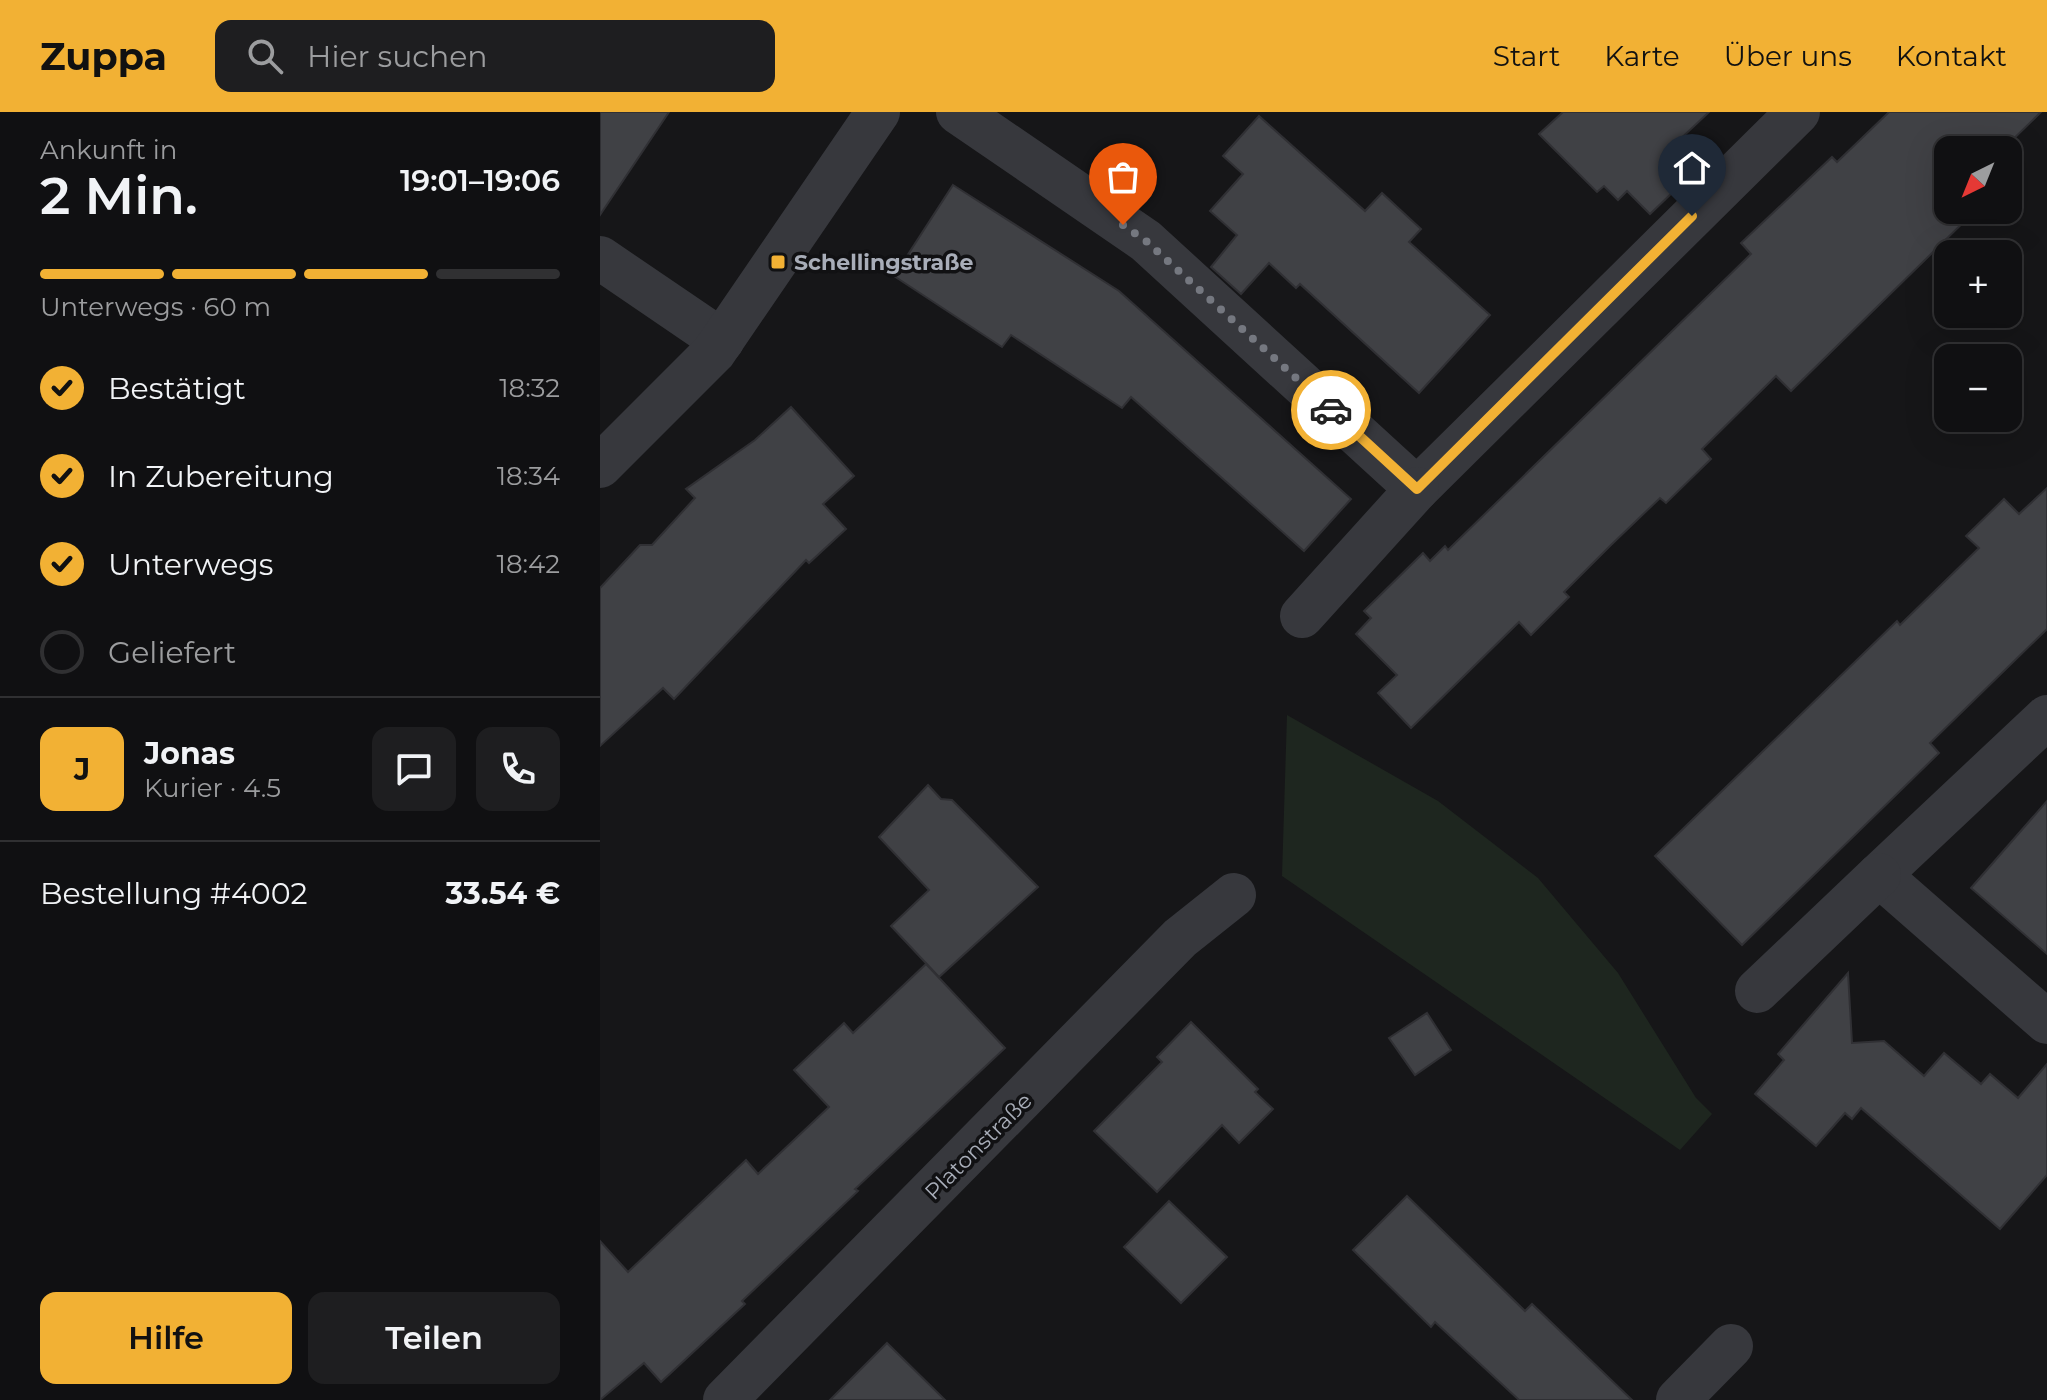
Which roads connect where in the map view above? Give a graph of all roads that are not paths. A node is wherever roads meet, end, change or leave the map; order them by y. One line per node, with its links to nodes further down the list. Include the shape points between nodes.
1 (878, 112): 5 (street)
2 (958, 112): 7 (street, via 1146,241)
3 (1798, 112): 7 (street)
4 (600, 258): 5 (street)
5 (722, 341): 6 (street)
6 (600, 466)
7 (1417, 489): 8 (street)
8 (1302, 616)
9 (2047, 717): 10 (street)
10 (1879, 875): 12 (street); 13 (street)
11 (1234, 895): 15 (street, Platonstraße, via 1180,938)
12 (1757, 991)
13 (2047, 1022)
14 (1731, 1346): 16 (street)
15 (725, 1400)
16 (1678, 1400)

